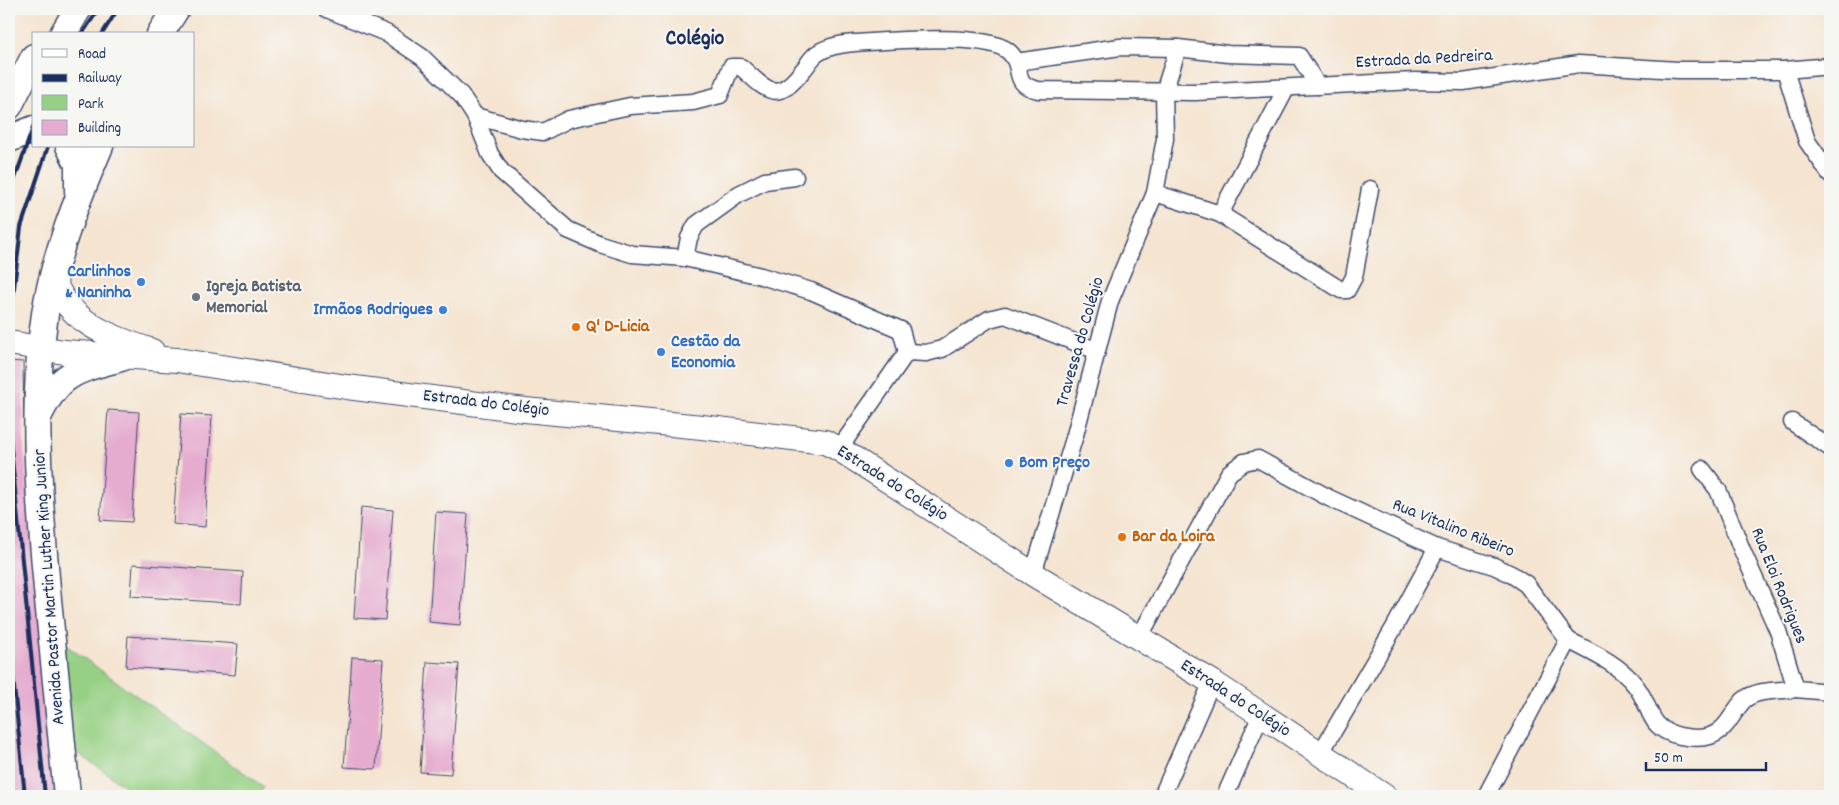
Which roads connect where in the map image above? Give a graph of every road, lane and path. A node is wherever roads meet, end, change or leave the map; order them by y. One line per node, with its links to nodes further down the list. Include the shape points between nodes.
1 (59, 9): 5 (main road)
2 (78, 9): 6 (main road)
3 (176, 9): 7 (main road)
4 (327, 9): 17 (street, via 408,45 461,95)
5 (47, 32)
6 (64, 32)
7 (161, 32)
8 (1178, 48): 10 (street, via 1120,47); 13 (street, via 1228,54 1299,56); 15 (street, Travessa do Colégio)
9 (32, 61): 16 (main road)
10 (1016, 62): 15 (street, Estrada da Pedreira, via 1020,82 1038,90); 17 (street, via 1009,51 998,46 955,39 853,43 817,53 790,86 777,91 764,88 741,67 731,67 720,95 693,102 630,106 569,119 543,132)
11 (1830, 66): 12 (street, Estrada da Pedreira)
12 (1784, 70): 13 (street, Estrada da Pedreira, via 1678,70 1579,64 1463,82); 22 (street, via 1808,141)
13 (1318, 86): 14 (street, Estrada da Pedreira)
14 (1286, 89): 15 (street, Estrada da Pedreira); 27 (street)
15 (1164, 92): 25 (street, Travessa do Colégio, via 1165,139)
16 (9, 106)
17 (475, 116): 28 (street, via 490,154 501,171 568,230 632,254)
18 (32, 130): 19 (main road)
19 (9, 139)
20 (70, 148): 26 (main road, via 78,164)
21 (99, 148): 26 (main road, Avenida Pastor Martin Luther King Junior)
22 (1830, 174)
23 (795, 177): 28 (street, via 765,181 739,194 696,225 689,238)
24 (1370, 189): 27 (street, via 1354,277 1347,290 1334,287)
25 (1155, 193): 27 (street); 32 (street, Travessa do Colégio, via 1110,300)
26 (78, 197): 29 (main road, Avenida Pastor Martin Luther King Junior)
27 (1220, 214)
28 (685, 258): 33 (street, via 811,291 891,324 901,330)
29 (53, 276): 31 (main road, Avenida Pastor Martin Luther King Junior); 35 (main road, Estrada do Colégio, via 64,303 94,328)
30 (9, 343): 31 (main road, Estrada do Colégio)
31 (41, 349): 34 (main road, Estrada do Colégio); 36 (main road, Avenida Pastor Martin Luther King Junior)
32 (1096, 350): 33 (street, via 1006,315 990,319 942,349 926,353); 42 (street, Travessa do Colégio, via 1076,435)
33 (908, 352): 39 (street)
34 (121, 358): 35 (main road, Estrada do Colégio); 36 (main road, via 80,370 61,380)
35 (177, 360): 39 (main road, Estrada do Colégio, via 525,410 803,438 825,442)
36 (37, 418): 50 (main road, Avenida Pastor Martin Luther King Junior, via 40,514)
37 (1792, 422): 38 (street)
38 (1830, 448)
39 (839, 449): 42 (main road, Estrada do Colégio)
40 (1702, 470): 46 (street, Rua Eloi Rodrigues, via 1718,490 1778,631)
41 (1437, 548): 43 (street, Rua Vitalino Ribeiro, via 1329,498 1258,459 1244,462 1229,473); 44 (street, Rua Vitalino Ribeiro, via 1494,566 1526,584); 49 (street)
42 (1033, 574): 43 (main road, Estrada do Colégio)
43 (1139, 638): 45 (main road, Estrada do Colégio)
44 (1568, 640): 46 (street, via 1614,666 1635,684 1651,718 1658,728 1669,734 1692,738 1709,736 1723,730 1745,700 1758,693); 54 (street)
45 (1212, 682): 48 (main road, Estrada do Colégio); 51 (street)
46 (1796, 690): 47 (street)
47 (1830, 692)
48 (1261, 715): 49 (main road, Estrada do Colégio); 52 (street)
49 (1320, 754): 53 (main road, Estrada do Colégio)
50 (67, 796)
51 (1162, 796)
52 (1225, 796)
53 (1384, 796)
54 (1486, 796)

